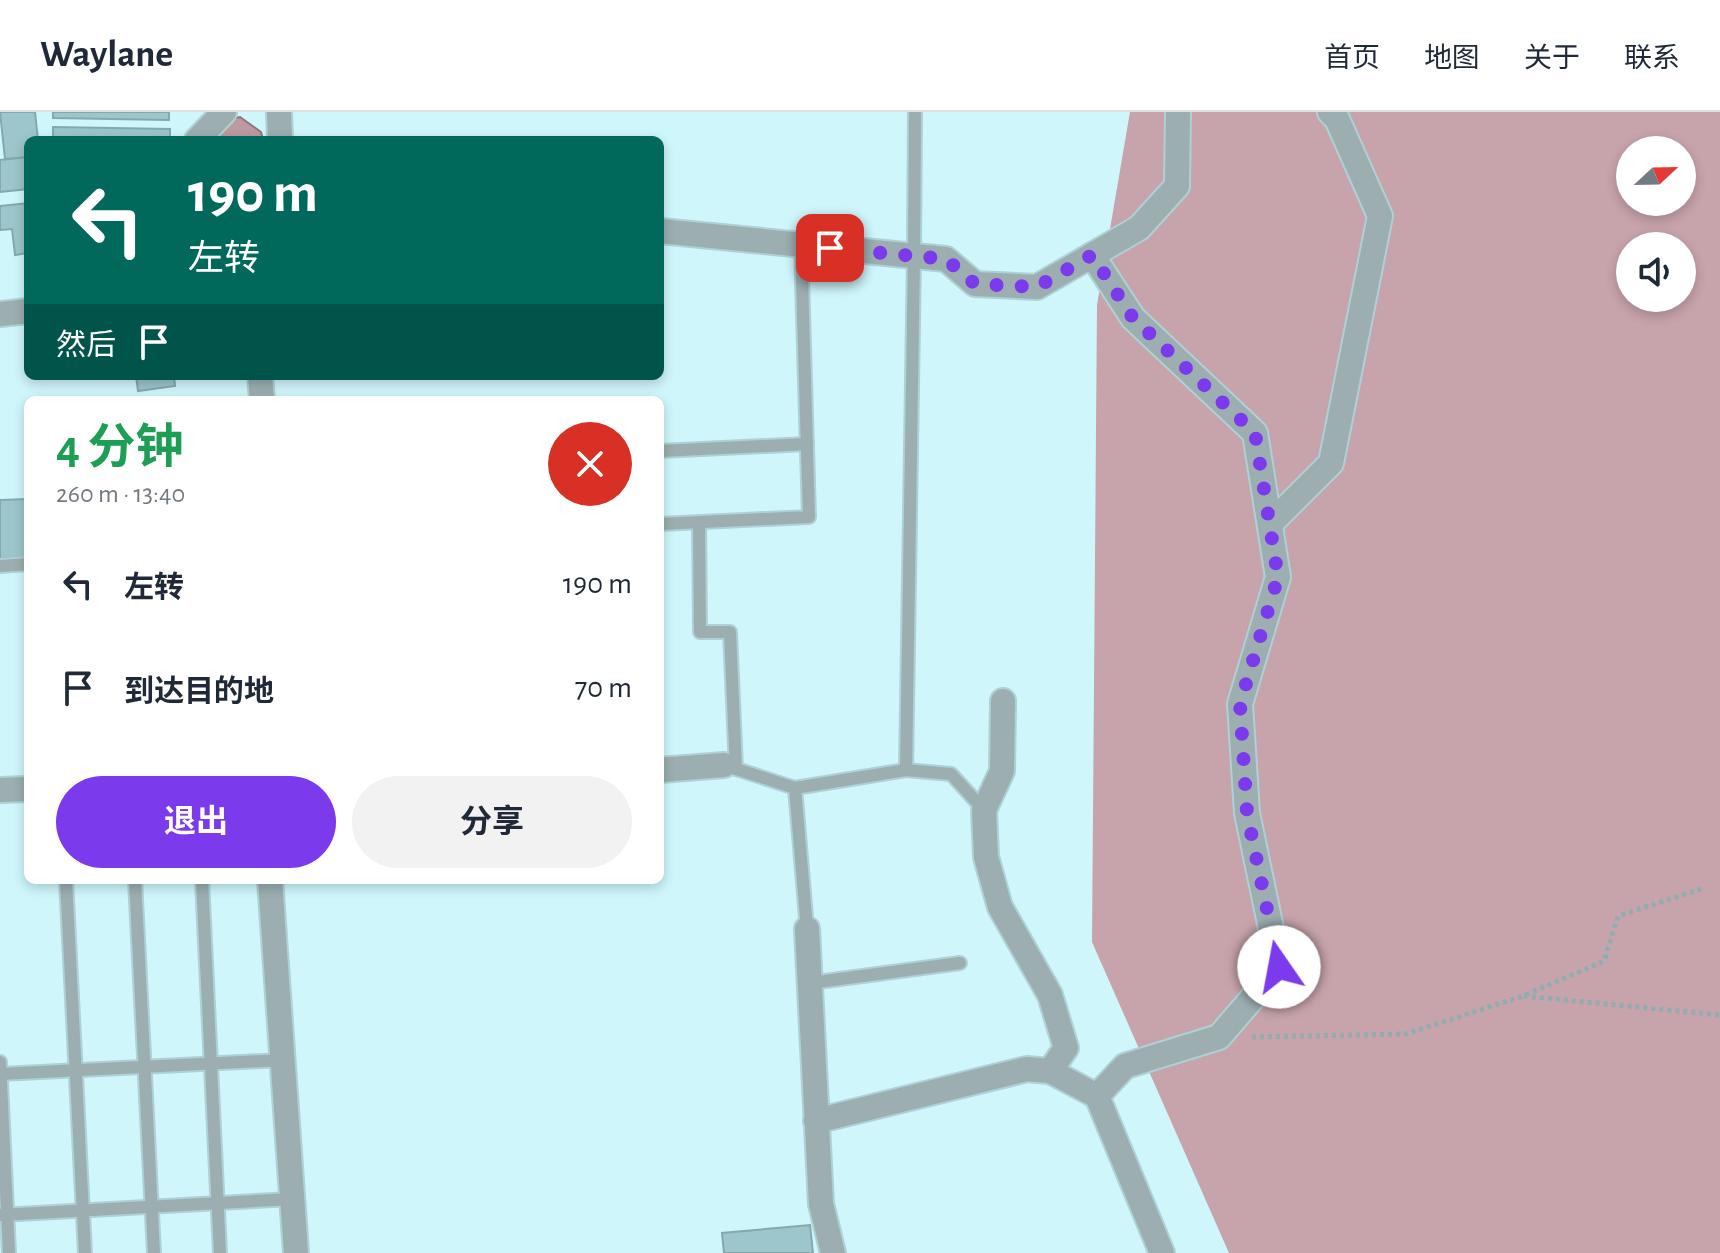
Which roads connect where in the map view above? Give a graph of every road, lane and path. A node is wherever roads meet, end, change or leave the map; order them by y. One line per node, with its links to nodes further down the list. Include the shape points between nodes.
1 (224, 112): 6 (street)
2 (279, 112): 7 (street)
3 (915, 112): 11 (lane)
4 (1178, 112): 10 (street, via 1177,186 1139,228)
5 (1330, 112): 18 (street, via 1380,216 1331,463)
6 (201, 136)
7 (280, 136)
8 (664, 231): 9 (street)
9 (801, 245): 11 (street); 14 (lane)
10 (1092, 255): 11 (street, via 1037,287 975,284 946,259); 18 (street, via 1133,318 1255,433)
11 (914, 256): 24 (lane)
12 (24, 311): 13 (street)
13 (0, 314)
14 (807, 444): 15 (lane); 16 (lane, via 809,517)
15 (664, 451)
16 (699, 523): 17 (lane); 22 (lane, via 700,632 730,632)
17 (664, 524)
18 (1270, 524): 39 (street, via 1278,577 1240,704 1247,813 1279,967)
19 (24, 564): 20 (lane)
20 (0, 566)
21 (1003, 701): 28 (street, via 1002,771)
22 (730, 767): 23 (street); 25 (lane)
23 (664, 770)
24 (906, 770): 25 (lane); 28 (lane, via 951,774)
25 (795, 788): 34 (lane)
26 (24, 789): 27 (street)
27 (0, 790)
28 (984, 810): 45 (street, via 986,857 1000,907 1050,995 1066,1048)
29 (66, 884): 44 (lane)
30 (135, 884): 43 (lane)
31 (202, 884): 42 (lane)
32 (270, 884): 40 (street)
33 (1701, 889): 37 (path, via 1618,916 1604,961)
34 (807, 929): 36 (street)
35 (960, 963): 36 (lane)
36 (810, 983): 48 (street)
37 (1523, 996): 38 (path); 39 (path, via 1406,1034)
38 (1720, 1015)
39 (1219, 1037): 47 (street, via 1125,1066)
40 (282, 1060): 42 (lane); 49 (street)
41 (0, 1062): 46 (lane)
42 (211, 1064): 43 (lane); 50 (lane)
43 (144, 1067): 44 (lane); 51 (lane)
44 (76, 1070): 46 (lane); 52 (lane)
45 (1050, 1071): 47 (street); 48 (street, via 1027,1069)
46 (0, 1074): 53 (lane)
47 (1097, 1096): 60 (street)
48 (816, 1121): 59 (street, via 821,1204)
49 (292, 1199): 50 (lane); 58 (street)
50 (218, 1203): 51 (lane); 57 (lane)
51 (151, 1207): 52 (lane); 56 (lane)
52 (83, 1211): 53 (lane); 55 (lane)
53 (4, 1215): 54 (lane)
54 (9, 1253)
55 (85, 1253)
56 (154, 1253)
57 (220, 1253)
58 (296, 1253)
59 (833, 1253)
60 (1162, 1253)

